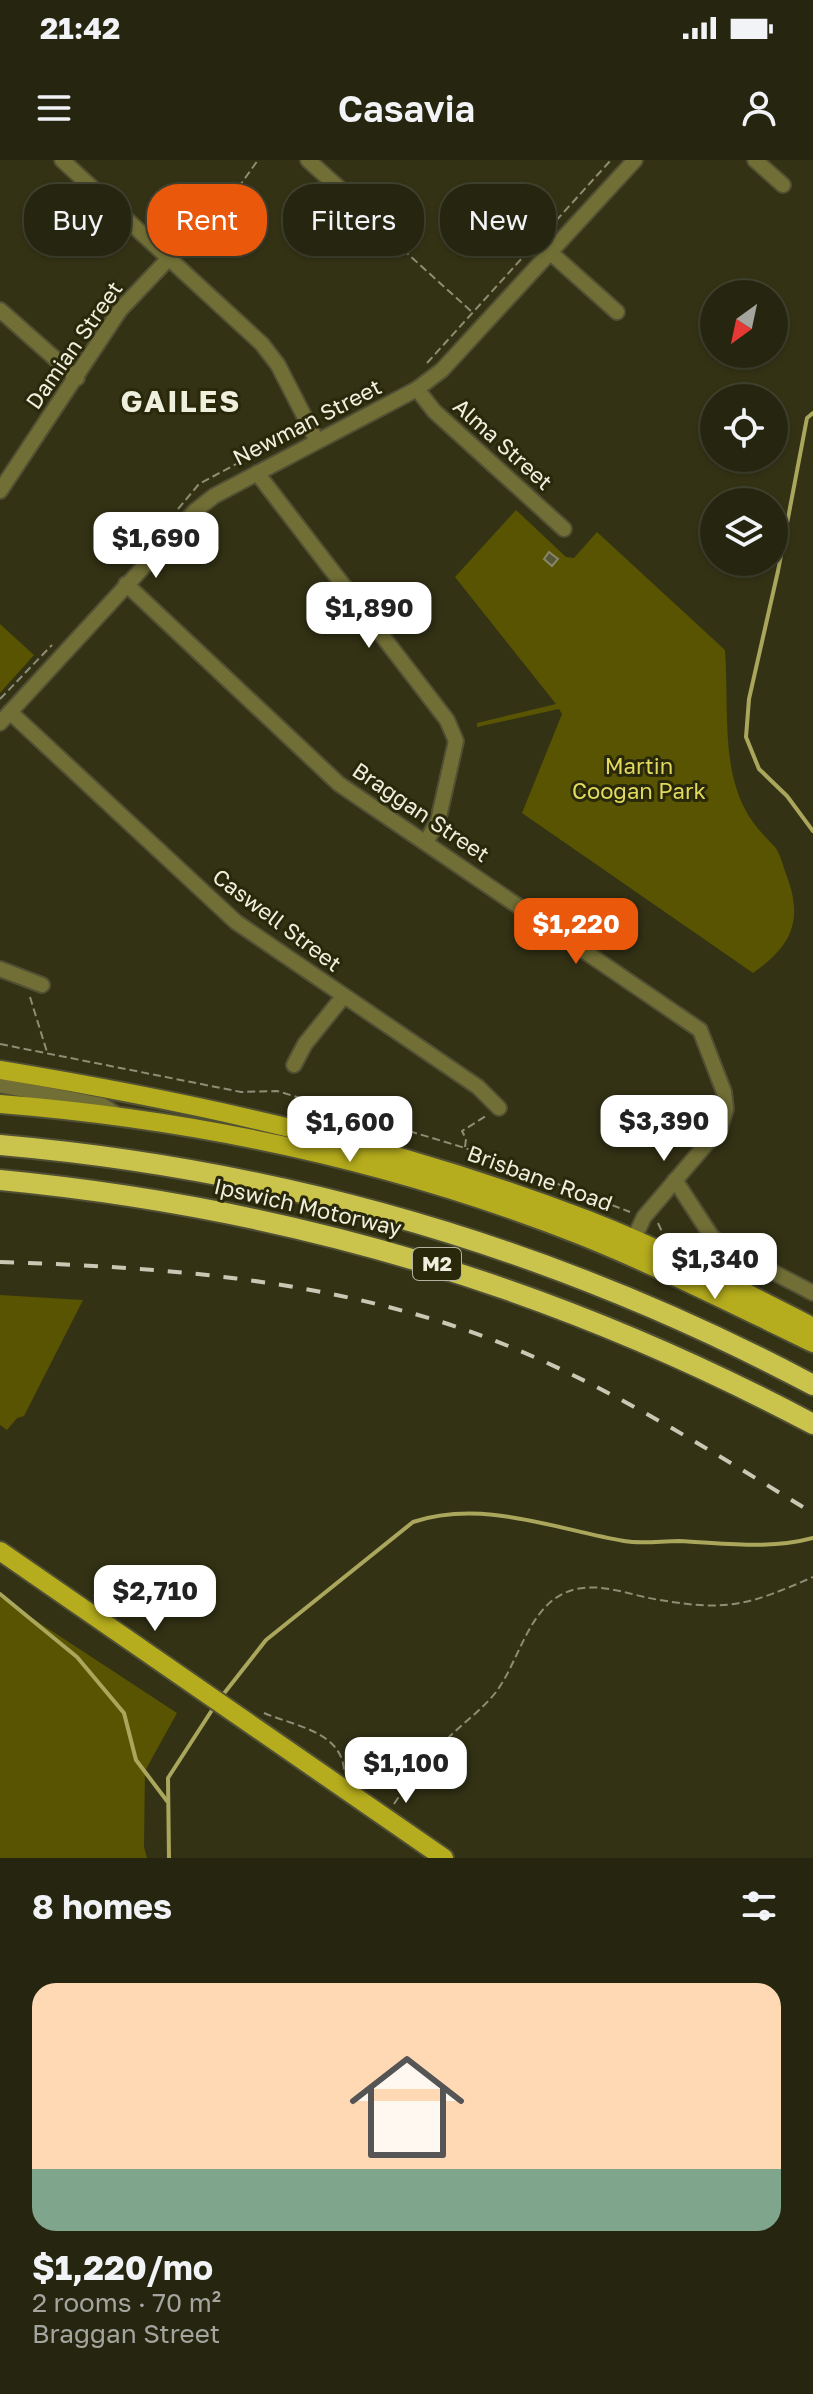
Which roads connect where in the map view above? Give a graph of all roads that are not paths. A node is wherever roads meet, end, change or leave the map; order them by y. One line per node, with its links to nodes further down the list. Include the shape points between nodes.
1 (62, 160): 11 (street)
2 (308, 160): 5 (street)
3 (635, 160): 7 (street, Newman Street)
4 (755, 160): 6 (street)
5 (335, 184)
6 (783, 185)
7 (556, 249)
8 (172, 256): 11 (street, Damian Street)
9 (550, 256): 15 (street, Newman Street, via 442,370)
10 (554, 256): 13 (street)
11 (169, 259): 14 (street, Damian Street, via 120,310); 16 (street, via 262,344)
12 (0, 310): 14 (street)
13 (617, 312)
14 (77, 378): 18 (street, Damian Street)
15 (417, 389): 16 (street, Newman Street); 19 (street, Alma Street, via 434,411)
16 (317, 441): 17 (street, Newman Street)
17 (257, 473): 20 (street, Newman Street, via 195,511); 22 (street, via 447,720 456,741 438,821)
18 (0, 491)
19 (564, 529)
20 (126, 584): 21 (street, Newman Street); 22 (street, Braggan Street, via 339,784)
21 (5, 718): 25 (street, Caswell Street, via 236,922)
22 (426, 842): 34 (street, Braggan Street, via 700,1030 726,1109 720,1128)
23 (0, 969): 24 (street)
24 (42, 985)
25 (343, 997): 26 (street); 30 (street, Caswell Street, via 478,1087)
26 (294, 1065)
27 (0, 1070): 35 (main road, Brisbane Road, via 262,1122 396,1155 522,1195)
28 (0, 1085): 31 (street, via 102,1105)
29 (0, 1104): 31 (main road, Brisbane Road)
30 (499, 1108)
31 (117, 1115): 35 (main road, Brisbane Road, via 241,1135 385,1170)
32 (0, 1145): 39 (highway, Ipswich Motorway / M2, via 221,1174 453,1231 647,1304)
33 (0, 1180): 40 (highway, Ipswich Motorway / M2, via 196,1206 409,1255 595,1321)
34 (675, 1180): 35 (street, Braggan Street, via 644,1217); 36 (street, via 712,1237)
35 (630, 1247): 37 (main road, Brisbane Road); 38 (main road, Brisbane Road)
36 (813, 1293)
37 (813, 1327)
38 (813, 1343)
39 (813, 1385)
40 (813, 1424)
41 (0, 1551): 42 (main road, via 185,1679 256,1717)
42 (444, 1858)

